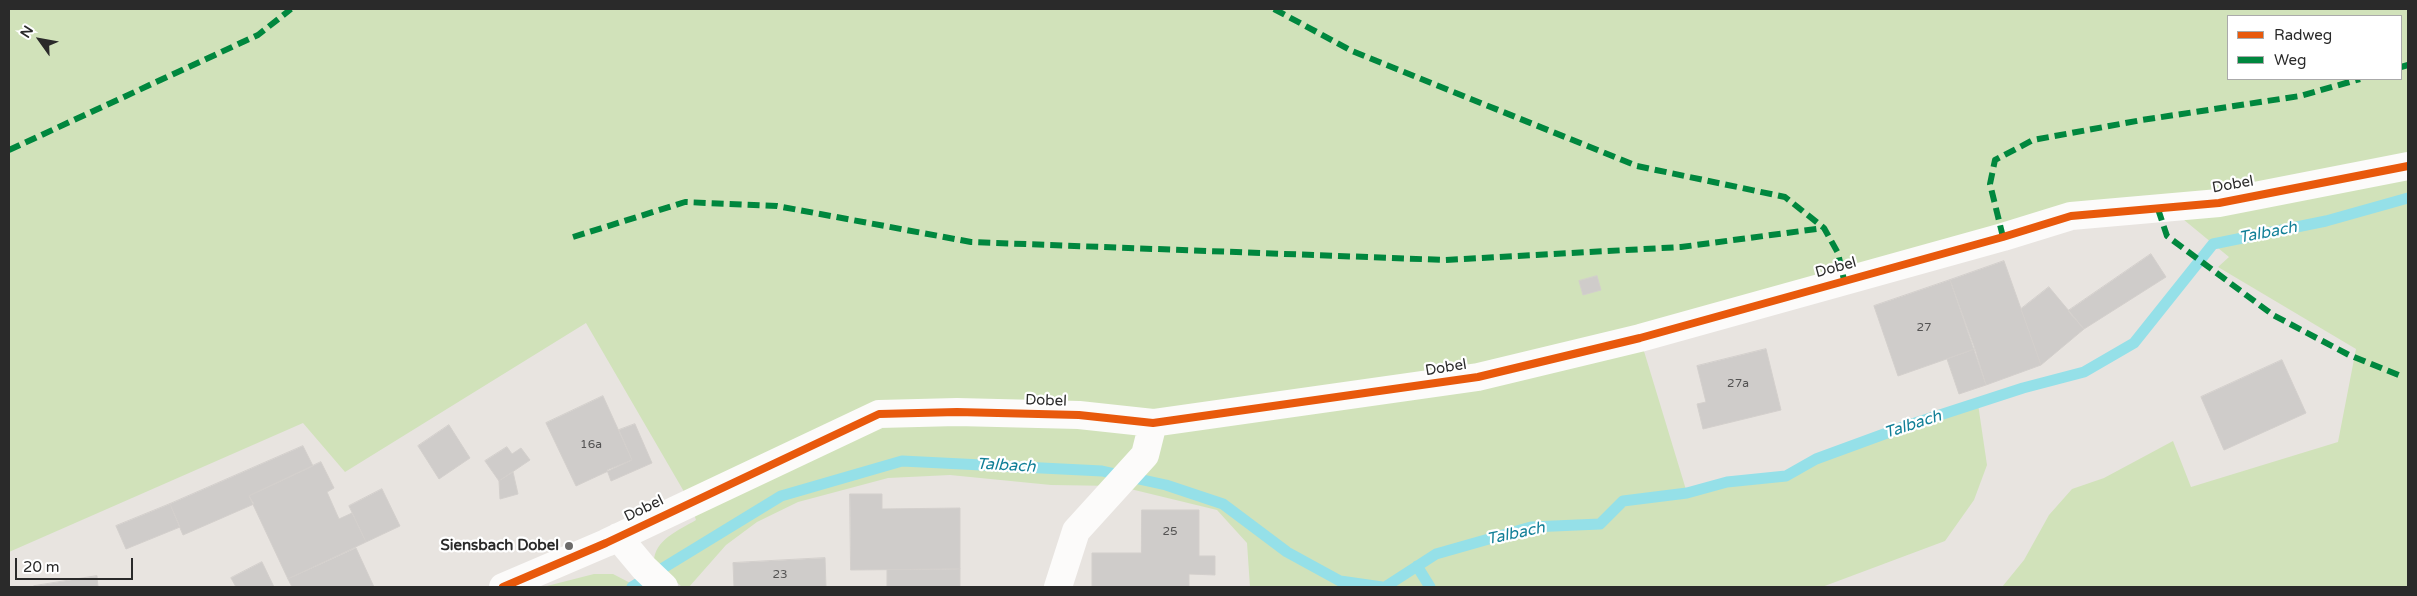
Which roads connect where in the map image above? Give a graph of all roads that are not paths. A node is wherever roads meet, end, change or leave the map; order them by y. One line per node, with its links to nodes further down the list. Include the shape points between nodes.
1 (2408, 166): 2 (street, Dobel, via 2219,203 2071,216 1649,335 1478,377)
2 (1153, 423): 3 (street, Dobel, via 1079,415 879,414); 6 (street, via 1145,456 1076,531)
3 (618, 537): 4 (street, Dobel); 5 (street, Dobel)
4 (503, 587)
5 (664, 587)
6 (1058, 587)

